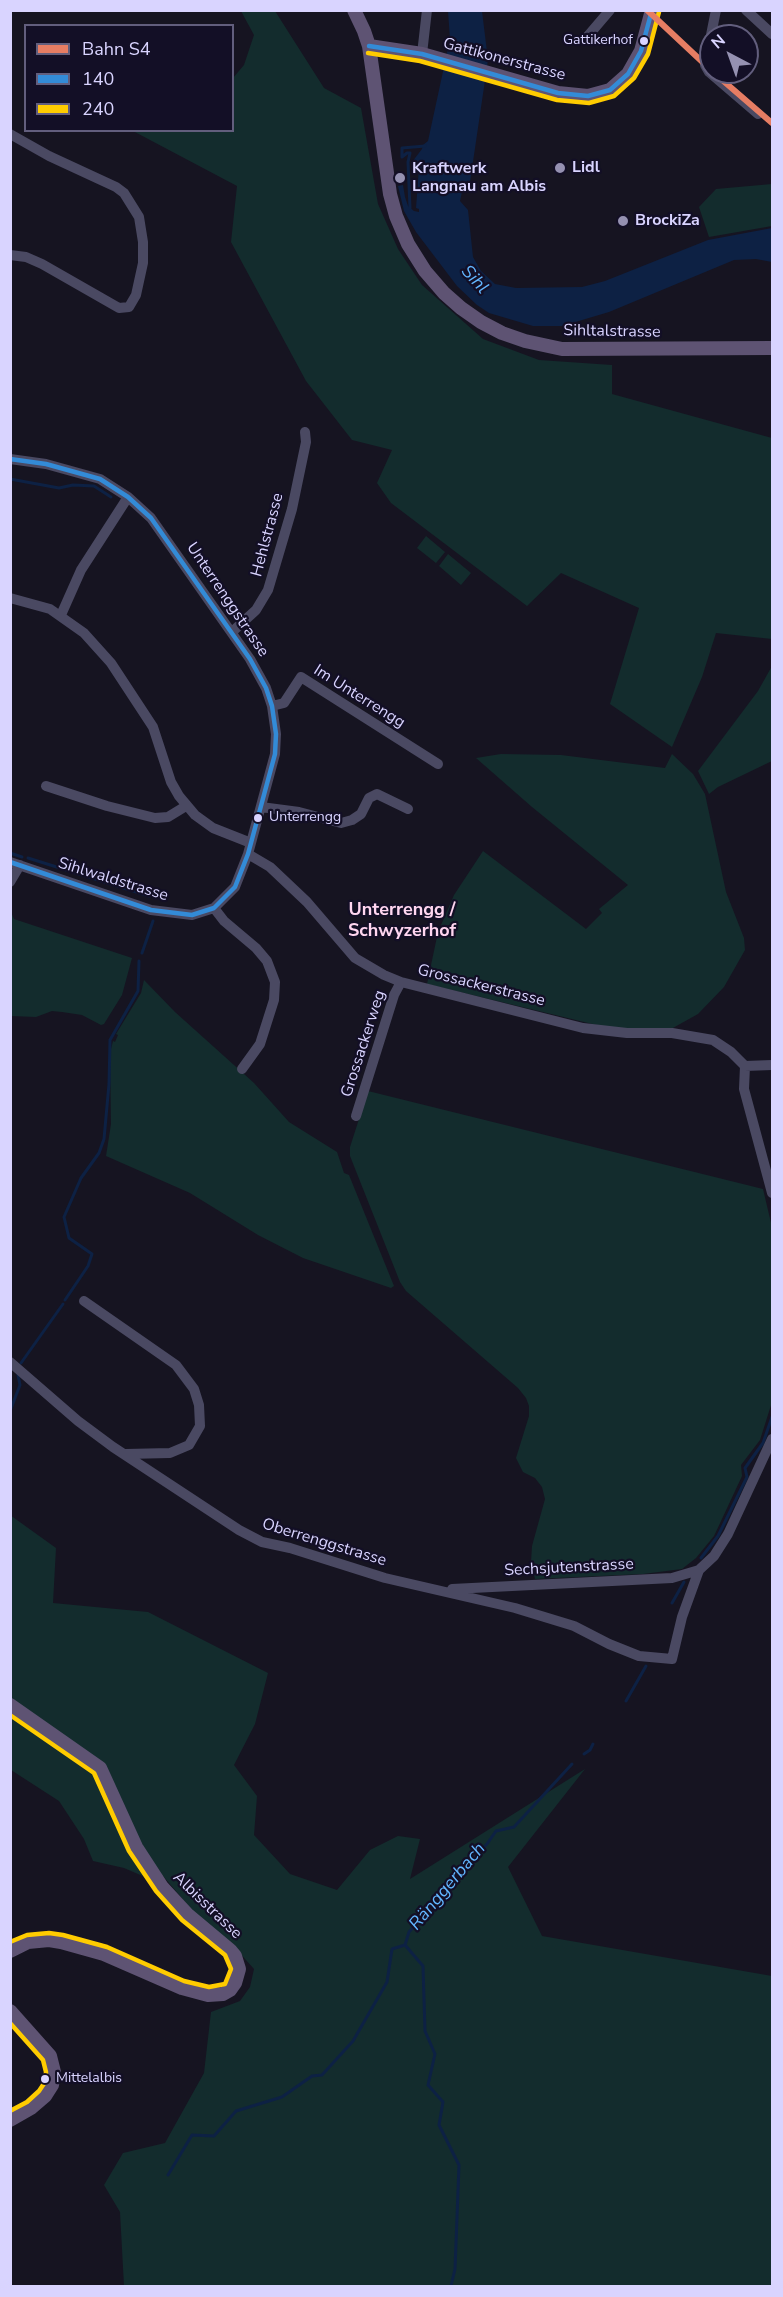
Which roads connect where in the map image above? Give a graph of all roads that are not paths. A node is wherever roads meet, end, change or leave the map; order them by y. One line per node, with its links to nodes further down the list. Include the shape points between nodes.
1 (354, 10): 9 (main road, Sihltalstrasse)
2 (610, 10): 8 (street)
3 (652, 10): 10 (main road, Gattikonerstrasse, via 636,63 628,74 610,90 588,96 567,95)
4 (716, 10): 11 (street, via 705,66)
5 (746, 10): 7 (street)
6 (427, 11): 10 (street)
7 (772, 34)
8 (587, 37)
9 (369, 46): 10 (main road, Gattikonerstrasse); 14 (main road, Sihltalstrasse, via 396,216 425,271 461,308 502,333 556,348)
10 (428, 56)
11 (758, 114)
12 (10, 134): 13 (street, via 116,187 131,203 142,225 143,263 136,295 129,307 119,308 42,264)
13 (10, 255)
14 (772, 348)
15 (305, 432): 20 (street, Hehlstrasse, via 292,509 268,590 256,610)
16 (10, 459): 17 (street, Unterrenggstrasse, via 78,471)
17 (128, 496): 19 (street, via 81,570); 20 (street, Unterrenggstrasse, via 160,530)
18 (10, 598): 19 (street, Grossackerstrasse, via 38,604)
19 (61, 615): 24 (street, Grossackerstrasse, via 100,650 144,711 161,746 171,782)
20 (232, 632): 21 (street, Unterrenggstrasse, via 258,673)
21 (272, 706): 22 (street, Im Unterrengg, via 284,703 301,677); 25 (street, Unterrenggstrasse, via 275,754)
22 (438, 764)
23 (46, 786): 24 (street, via 155,818 168,817)
24 (186, 806): 27 (street, Grossackerstrasse, via 213,828)
25 (261, 807): 26 (street, via 341,823 361,814 369,798 377,794); 27 (street, Unterrenggstrasse)
26 (408, 809)
27 (250, 849): 30 (street, via 235,888); 31 (street, Grossackerstrasse, via 307,902 355,958)
28 (15, 863): 29 (street); 30 (street, Sihlwaldstrasse, via 151,910 192,915)
29 (10, 882)
30 (214, 908): 34 (street, via 267,961 275,982 274,1000 260,1044)
31 (401, 982): 33 (street, Grossackerstrasse, via 583,1028 703,1038 731,1052); 35 (street, Grossackerweg)
32 (772, 1065): 33 (street)
33 (745, 1066): 36 (street, via 744,1089)
34 (242, 1068)
35 (356, 1116)
36 (772, 1193)
37 (84, 1301): 40 (street, via 176,1365 186,1376 199,1405 200,1426 189,1444 170,1453)
38 (10, 1362): 40 (street, Oberrenggstrasse, via 78,1421)
39 (772, 1439): 41 (street, via 728,1534)
40 (124, 1454): 42 (street, Oberrenggstrasse, via 262,1542)
41 (699, 1570): 42 (street, Sechsjutenstrasse, via 672,1578); 42 (street, Oberrenggstrasse, via 672,1659 639,1656 574,1626)
42 (439, 1590)
43 (10, 1705): 44 (main road, Albisstrasse, via 100,1768 136,1847 162,1887 230,1950 239,1969 230,1990 208,1995 182,1988 104,1954 61,1942 39,1940)
44 (10, 1951)
45 (10, 2011): 46 (main road, via 47,2053 54,2072 45,2096)
46 (10, 2120)

